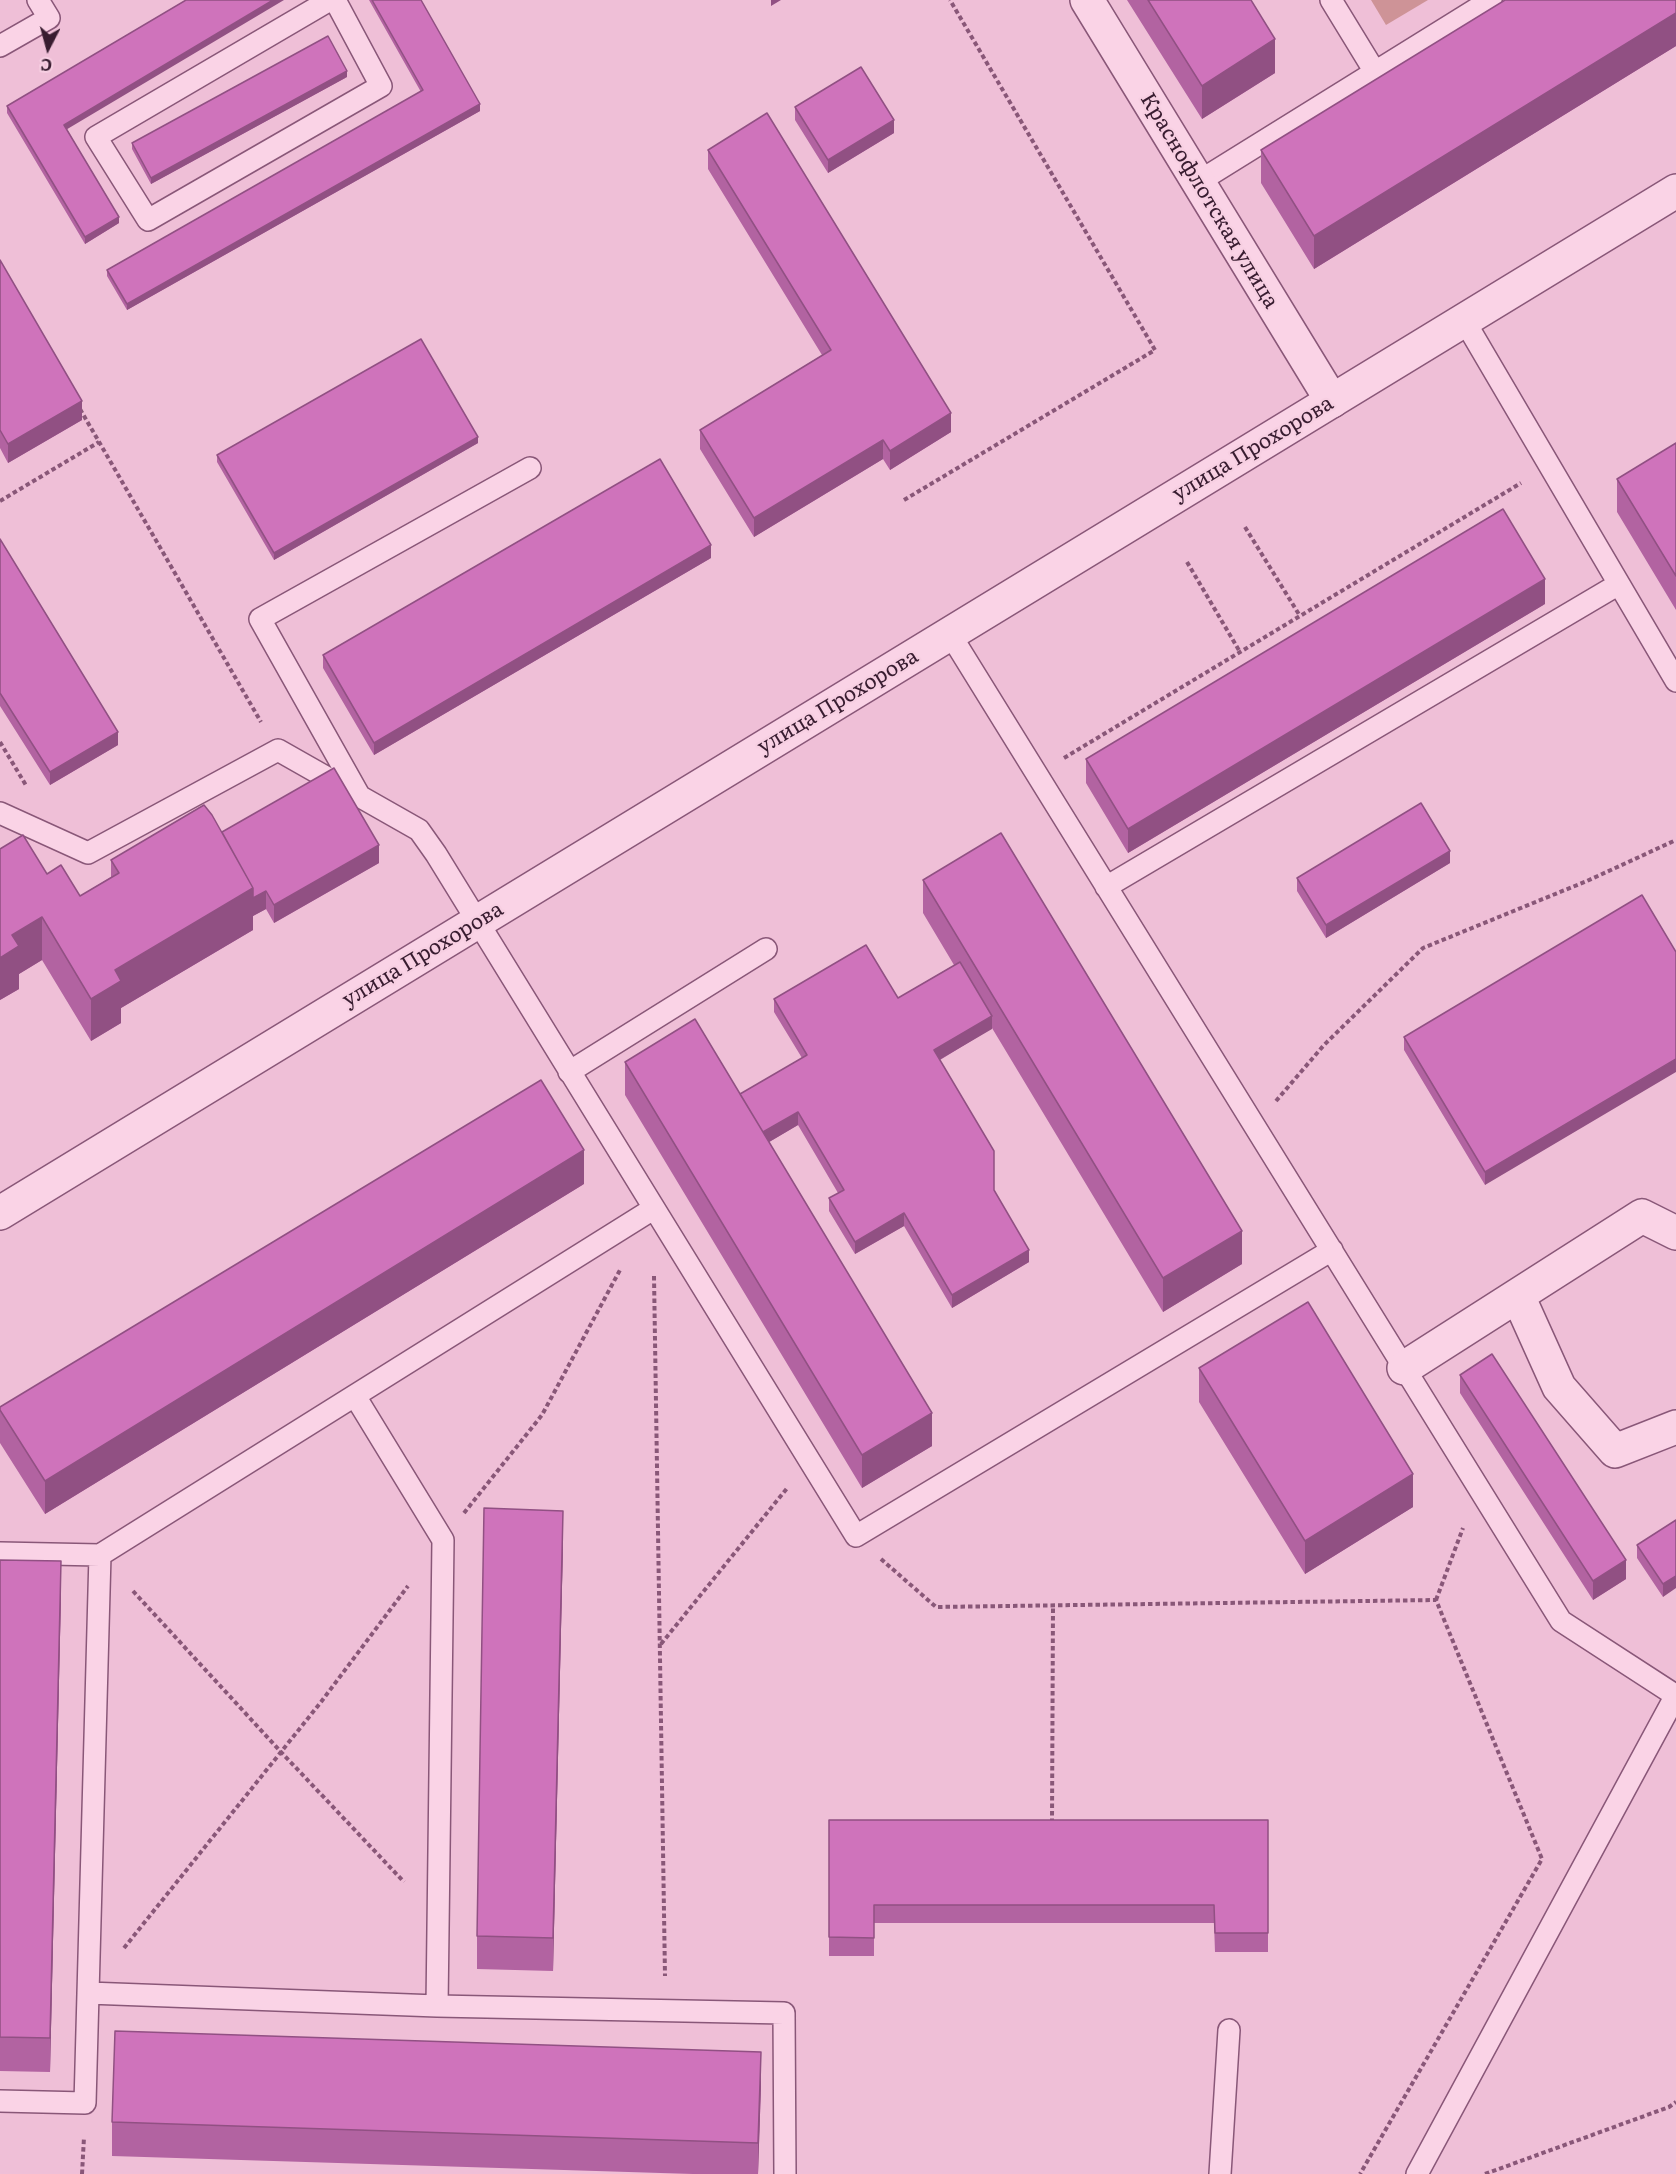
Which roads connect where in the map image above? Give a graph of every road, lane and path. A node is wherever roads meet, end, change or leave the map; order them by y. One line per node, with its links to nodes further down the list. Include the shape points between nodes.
1 (38, 0): 8 (lane, via 49,18)
2 (330, 0): 3 (lane, via 96,137 148,220 381,86)
3 (334, 0)
4 (950, 0): 18 (path, via 1155,350)
5 (1087, 0): 10 (street, Краснофлотская улица)
6 (1330, 0): 9 (lane)
7 (1491, 0): 9 (lane)
8 (0, 46)
9 (1375, 72): 10 (lane)
10 (1198, 182): 13 (street, Краснофлотская улица)
11 (1676, 191): 12 (street, улица Прохорова)
12 (1464, 320): 13 (street, улица Прохорова); 16 (lane)
13 (1332, 401): 24 (street, улица Прохорова)
14 (76, 402): 15 (path)
15 (99, 442): 19 (path); 27 (path)
16 (1550, 466): 22 (lane); 23 (path)
17 (530, 468): 29 (lane, via 260,619)
18 (904, 500)
19 (0, 501)
20 (1245, 527): 23 (path)
21 (1187, 562): 25 (path)
22 (1619, 584): 26 (lane); 32 (lane)
23 (1300, 616): 25 (path)
24 (950, 634): 28 (lane); 33 (street, улица Прохорова)
25 (1240, 652): 28 (path)
26 (1676, 681)
27 (278, 750): 29 (lane); 30 (lane, via 88,854)
28 (1037, 775): 32 (lane)
29 (361, 797): 33 (lane, via 419,830)
30 (0, 813)
31 (1676, 840): 36 (path, via 1423,948 1324,1045)
32 (1106, 886): 36 (lane)
33 (476, 923): 35 (lane); 38 (street, улица Прохорова)
34 (766, 949): 35 (lane)
35 (569, 1072): 37 (lane)
36 (1255, 1127): 40 (lane)
37 (654, 1209): 44 (lane); 46 (lane); 49 (path, via 542,1415)
38 (0, 1213)
39 (1676, 1233): 42 (street, via 1642,1216)
40 (1332, 1250): 43 (lane); 48 (lane)
41 (654, 1268): 54 (path)
42 (1518, 1296): 43 (street); 45 (street, via 1559,1387 1615,1451)
43 (1404, 1368): 47 (lane)
44 (355, 1396): 49 (lane); 51 (lane)
45 (1676, 1427)
46 (810, 1461): 48 (lane); 54 (path)
47 (1478, 1487): 52 (path); 55 (lane, via 1561,1621)
48 (856, 1536): 53 (path, via 936,1607)
49 (443, 1539): 56 (path); 58 (lane)
50 (0, 1553): 51 (lane)
51 (100, 1555): 56 (path); 59 (lane)
52 (1436, 1600): 53 (path); 67 (path, via 1542,1859)
53 (1053, 1606): 57 (path)
54 (660, 1645): 61 (path)
55 (1676, 1695): 68 (lane)
56 (281, 1752): 58 (path); 59 (path)
57 (1052, 1827)
58 (438, 1917): 60 (lane)
59 (88, 1993): 60 (lane); 63 (lane, via 86,2103)
60 (437, 2006): 61 (lane)
61 (665, 2010): 65 (lane, via 784,2013)
62 (1229, 2030): 66 (lane)
63 (0, 2101)
64 (1676, 2102): 69 (path)
65 (785, 2174)
66 (1220, 2174)
67 (1360, 2174)
68 (1417, 2174)
69 (1485, 2174)

